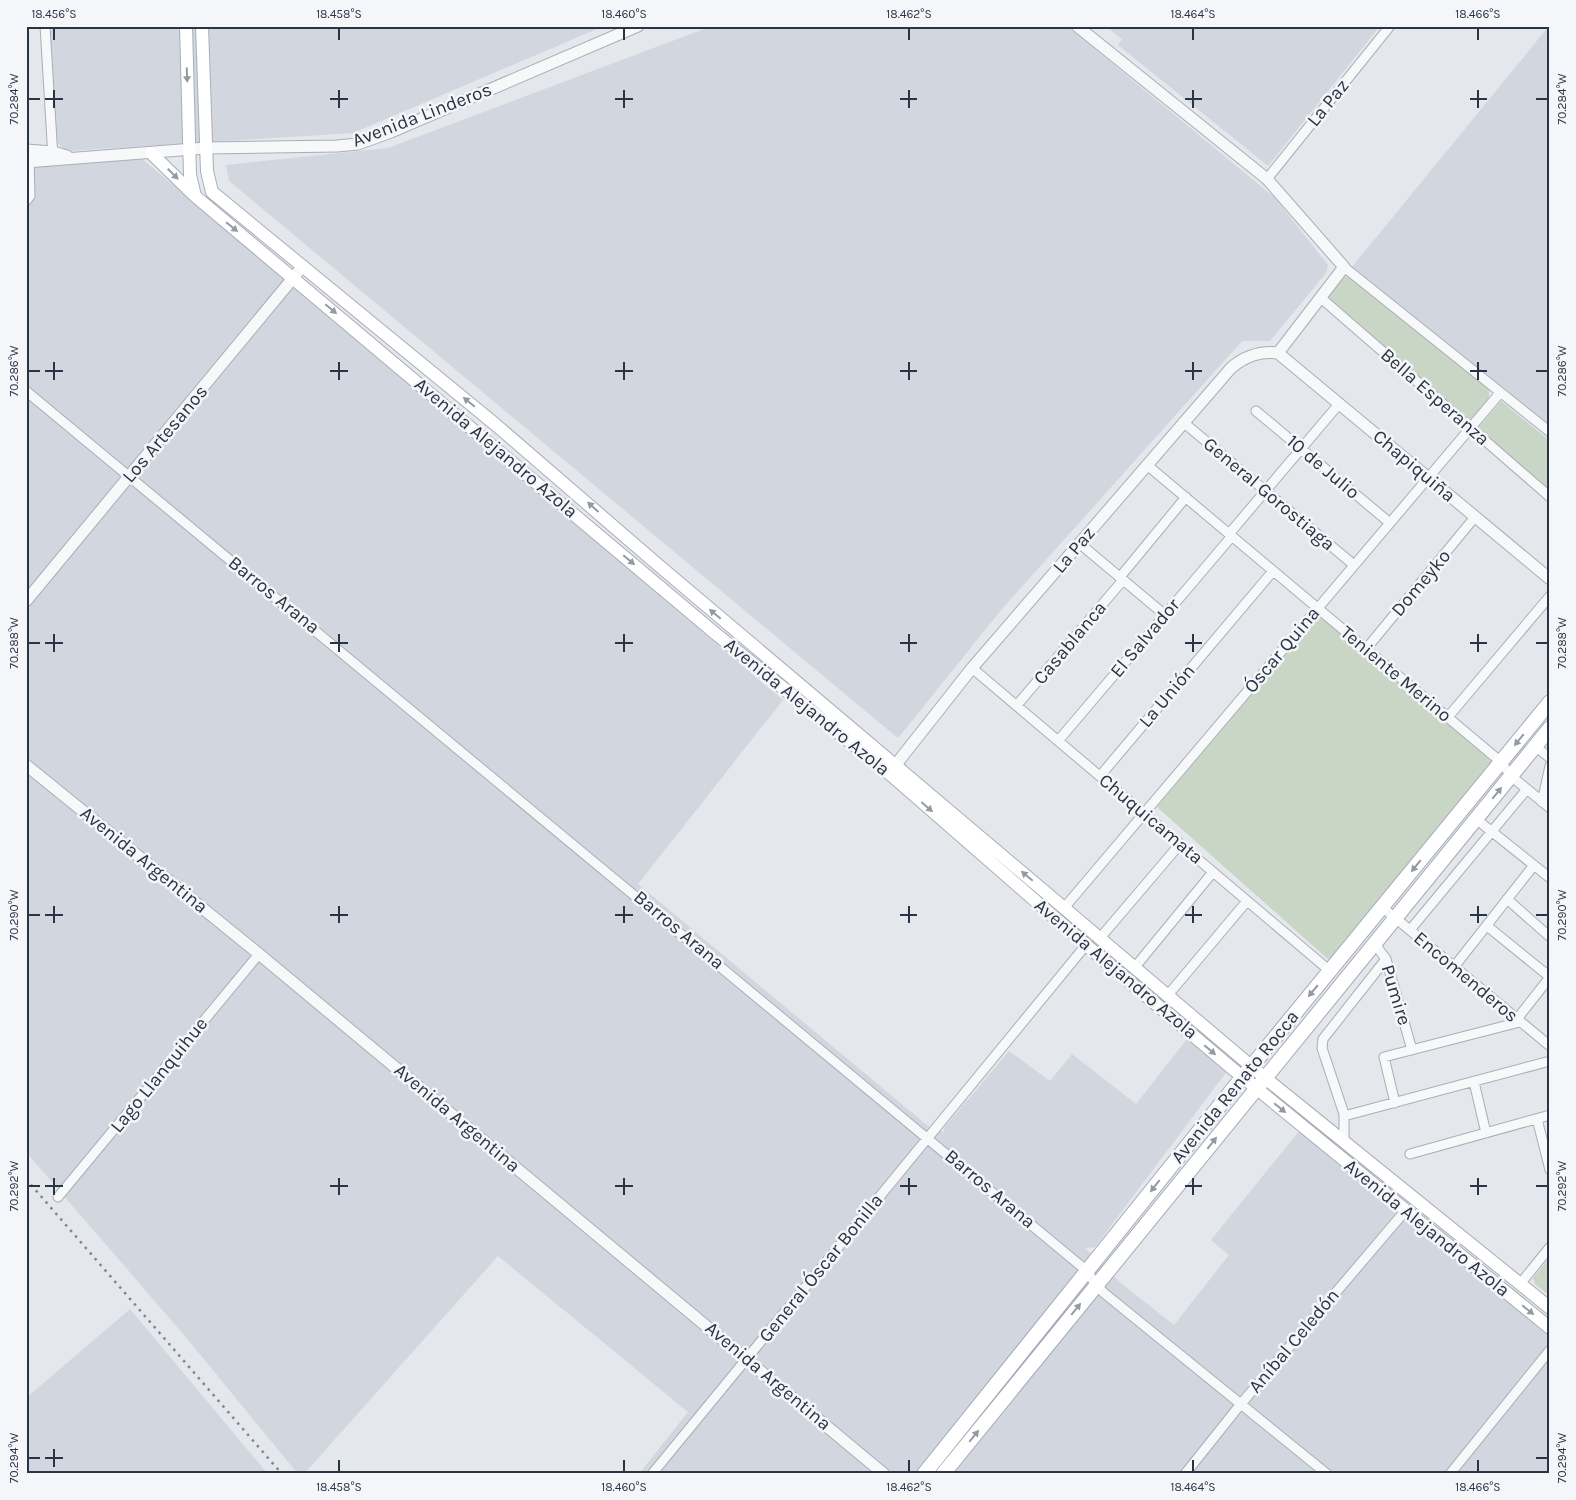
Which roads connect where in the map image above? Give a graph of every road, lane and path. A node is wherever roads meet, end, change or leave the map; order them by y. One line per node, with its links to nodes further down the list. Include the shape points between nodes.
1 (44, 26): 11 (street)
2 (186, 26): 8 (main road, one-way to 8)
3 (202, 26): 7 (main road, Avenida Alejandro Azola)
4 (638, 26): 7 (street, Avenida Linderos, via 358,144)
5 (1077, 26): 12 (street)
6 (1390, 26): 12 (street, La Paz)
7 (206, 148): 8 (street, Avenida Linderos); 15 (main road, Avenida Alejandro Azola, via 212,192)
8 (190, 150): 9 (street, Avenida Linderos); 13 (main road, via 190,175)
9 (151, 152): 11 (street, Avenida Linderos, via 76,158); 13 (main road, Avenida Alejandro Azola, one-way to 13)
10 (28, 156): 11 (street, Avenida Linderos); 14 (street, via 30,196)
11 (53, 156)
12 (1267, 179): 16 (street)
13 (195, 196): 17 (main road, Avenida Alejandro Azola, one-way to 17)
14 (26, 201)
15 (303, 266): 17 (street, Los Artesanos); 58 (main road, Avenida Alejandro Azola, one-way to 15, via 526,450)
16 (1344, 267): 18 (street); 21 (street)
17 (294, 277): 29 (street, Los Artesanos); 58 (main road, Avenida Alejandro Azola, one-way to 58, via 716,634)
18 (1321, 298): 19 (street); 25 (street, Bella Esperanza)
19 (1278, 353): 22 (street, Chapiquiña); 24 (street, La Paz, via 1258,353 1237,362)
20 (26, 391): 29 (street, Barros Arana)
21 (1500, 393): 25 (street, Óscar Quina); 26 (street)
22 (1339, 404): 27 (street, El Salvador); 30 (street, Chapiquiña)
23 (1256, 411): 27 (street, 10 de Julio)
24 (1183, 422): 28 (street, La Paz); 31 (street, General Gorostiaga)
25 (1470, 428): 30 (street, Óscar Quina); 33 (street, Bella Esperanza)
26 (1550, 432)
27 (1301, 448): 31 (street, El Salvador); 35 (street, 10 de Julio)
28 (1147, 465): 32 (street, Teniente Merino); 37 (street, La Paz)
29 (129, 476): 43 (street, Los Artesanos); 102 (street, Barros Arana)
30 (1428, 478): 34 (street, Chapiquiña); 35 (street, Óscar Quina)
31 (1265, 491): 36 (street, El Salvador); 38 (street, General Gorostiaga)
32 (1186, 497): 36 (street, Teniente Merino); 40 (street, Casablanca)
33 (1550, 497)
34 (1476, 517): 41 (street, Chapiquiña); 46 (street, Domeyko)
35 (1390, 523): 38 (street, Óscar Quina)
36 (1231, 535): 39 (street, Teniente Merino); 45 (street, El Salvador)
37 (1079, 543): 40 (street); 47 (street, La Paz)
38 (1354, 565): 44 (street, Óscar Quina)
39 (1273, 571): 44 (street, Teniente Merino); 59 (street, La Unión)
40 (1122, 578): 45 (street); 49 (street, Casablanca)
41 (1550, 579)
42 (1550, 596): 50 (street)
43 (26, 601)
44 (1318, 608): 46 (street, Teniente Merino); 64 (street, Óscar Quina)
45 (1165, 615): 52 (street, El Salvador)
46 (1366, 649): 50 (street, Teniente Merino)
47 (972, 668): 49 (street, Chuquicamata); 58 (street, La Paz)
48 (1550, 702): 55 (main road, Avenida Renato Rocca, one-way to 55)
49 (1017, 705): 52 (street, Chuquicamata)
50 (1448, 717): 55 (street, Teniente Merino)
51 (1550, 728): 53 (main road, Avenida Renato Rocca)
52 (1058, 741): 59 (street, Chuquicamata)
53 (1535, 746): 54 (street); 60 (main road, Avenida Renato Rocca)
54 (1550, 758)
55 (1501, 762): 60 (street, Teniente Merino); 73 (main road, Avenida Renato Rocca, one-way to 73)
56 (26, 765): 82 (street, Avenida Argentina)
57 (1550, 766): 62 (street)
58 (893, 770): 74 (main road, Avenida Alejandro Azola, one-way to 58); 81 (main road, Avenida Alejandro Azola, one-way to 81)
59 (1100, 776): 64 (street, Chuquicamata)
60 (1510, 776): 61 (street, Teniente Merino); 65 (main road, Avenida Renato Rocca, one-way to 60)
61 (1527, 789): 62 (street, Teniente Merino); 66 (street)
62 (1542, 802): 63 (street, Teniente Merino)
63 (1550, 808)
64 (1144, 814): 67 (street, Chuquicamata); 74 (street, Óscar Quina)
65 (1476, 819): 66 (street); 75 (main road, Avenida Renato Rocca)
66 (1492, 832): 68 (street); 77 (street)
67 (1180, 844): 69 (street, Chuquicamata); 79 (street)
68 (1534, 865): 70 (street); 71 (street)
69 (1213, 872): 72 (street, Chuquicamata); 84 (street)
70 (1550, 878)
71 (1507, 899): 76 (street); 78 (street)
72 (1247, 901): 86 (street, Chuquicamata); 88 (street)
73 (1382, 907): 75 (street, Encomenderos); 86 (main road, Avenida Renato Rocca)
74 (1064, 908): 79 (main road, Avenida Alejandro Azola)
75 (1395, 918): 77 (street, Encomenderos); 80 (main road, Avenida Renato Rocca)
76 (1487, 926): 85 (street); 87 (street)
77 (1410, 930): 85 (street, Encomenderos)
78 (1550, 937)
79 (1100, 938): 84 (main road, Avenida Alejandro Azola)
80 (1374, 943): 83 (street, Pumire); 95 (main road, Avenida Renato Rocca)
81 (1086, 945): 94 (main road, Avenida Alejandro Azola, one-way to 94); 102 (street, General Óscar Bonilla)
82 (259, 954): 106 (street, Lago Llanquihue); 115 (street, Avenida Argentina)
83 (1386, 959): 91 (street, Pumire); 98 (street, Avenida Renato Rocca, via 1323,1039 1322,1048)
84 (1135, 967): 88 (main road, Avenida Alejandro Azola)
85 (1454, 967): 89 (street, Encomenderos)
86 (1330, 970): 93 (main road, Avenida Renato Rocca, one-way to 93)
87 (1550, 977): 89 (street)
88 (1168, 995): 93 (main road, Avenida Alejandro Azola)
89 (1519, 1020): 90 (street, Encomenderos); 91 (street)
90 (1550, 1046)
91 (1412, 1050): 97 (street, via 1384,1057)
92 (1550, 1061): 96 (street)
93 (1251, 1066): 94 (main road, Avenida Renato Rocca); 95 (main road, Avenida Alejandro Azola)
94 (1242, 1077): 95 (main road, Avenida Alejandro Azola); 109 (main road, Avenida Renato Rocca, one-way to 109)
95 (1260, 1082): 103 (main road, Avenida Alejandro Azola); 107 (main road, Avenida Alejandro Azola, one-way to 107); 111 (main road, Avenida Renato Rocca, one-way to 95)
96 (1474, 1082): 97 (street); 101 (street)
97 (1395, 1103): 98 (street)
98 (1344, 1116): 103 (street, Avenida Renato Rocca)
99 (1550, 1116): 100 (street)
100 (1537, 1119): 101 (street); 105 (street)
101 (1486, 1133): 104 (street)
102 (928, 1138): 109 (street, Barros Arana); 115 (street, General Óscar Bonilla)
103 (1344, 1142): 110 (main road, Avenida Alejandro Azola)
104 (1410, 1154)
105 (1550, 1170)
106 (58, 1197)
107 (1406, 1210): 113 (main road, Avenida Alejandro Azola, one-way to 113); 116 (street, Aníbal Celedón)
108 (1550, 1247): 110 (street)
109 (1087, 1271): 111 (street, Barros Arana); 117 (main road, Avenida Renato Rocca)
110 (1520, 1284): 112 (main road, Avenida Alejandro Azola)
111 (1096, 1285): 116 (street, Barros Arana); 118 (main road, Avenida Renato Rocca, one-way to 111)
112 (1550, 1308)
113 (1550, 1328)
114 (1550, 1350): 125 (street)
115 (747, 1358): 119 (street, General Óscar Bonilla); 120 (street, Avenida Argentina)
116 (1240, 1405): 123 (street, Aníbal Celedón); 124 (street, Barros Arana)
117 (979, 1407): 118 (main road); 121 (main road, Avenida Renato Rocca)
118 (990, 1417): 122 (main road, Avenida Renato Rocca, one-way to 118)
119 (652, 1474)
120 (884, 1474)
121 (924, 1474)
122 (944, 1474)
123 (1185, 1474)
124 (1327, 1474)
125 (1450, 1474)

